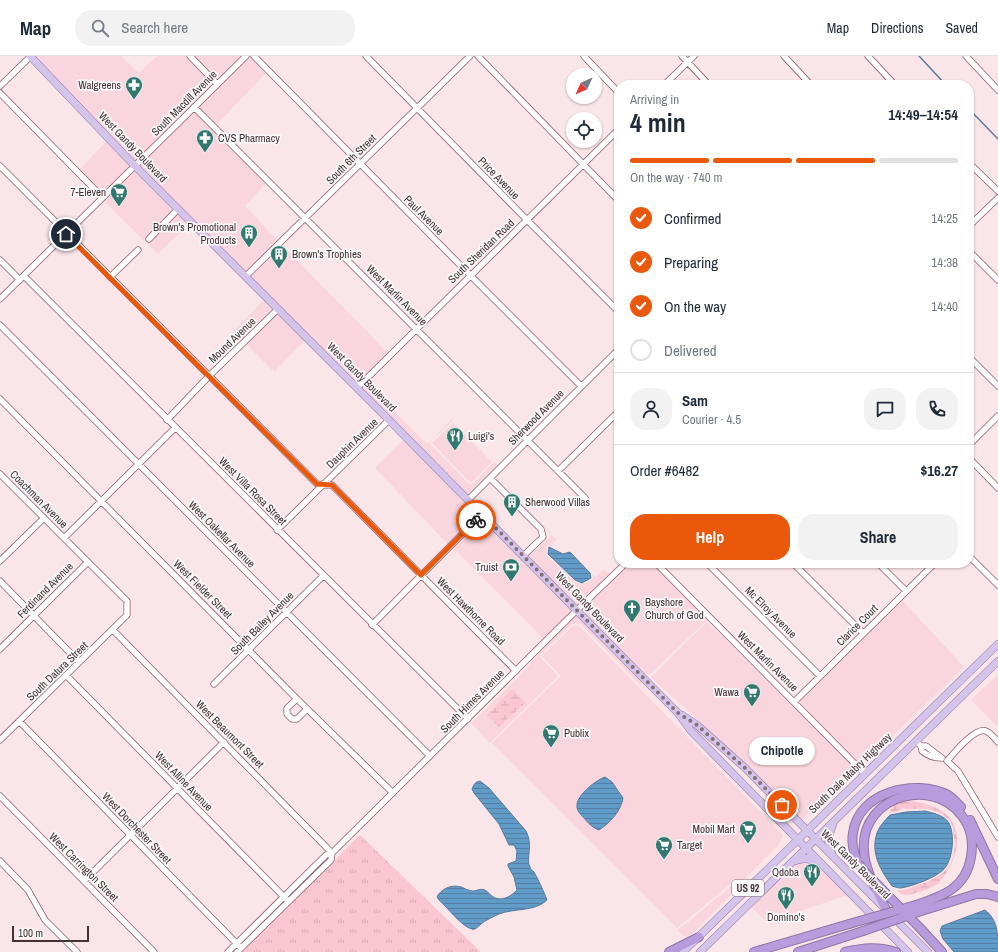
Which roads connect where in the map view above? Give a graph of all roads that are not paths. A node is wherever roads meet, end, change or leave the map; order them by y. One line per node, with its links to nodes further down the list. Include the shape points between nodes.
1 (30, 56): 20 (street); 30 (main road, West Gandy Boulevard)
2 (190, 56): 19 (street)
3 (246, 56): 19 (street, South Macdill Avenue)
4 (254, 56): 27 (street, Paul Avenue)
5 (366, 56): 25 (street, Price Avenue)
6 (470, 56): 25 (street, South 6th Street)
7 (478, 56): 28 (street)
8 (584, 56): 21 (street)
9 (682, 56): 14 (street)
10 (694, 56): 14 (street)
11 (784, 56): 17 (street)
12 (868, 56): 18 (street)
13 (967, 57): 22 (street)
14 (688, 62): 15 (street); 16 (street)
15 (669, 80)
16 (704, 80)
17 (806, 80)
18 (889, 80)
19 (217, 84): 24 (street, South Macdill Avenue)
20 (0, 86)
21 (614, 88)
22 (998, 90)
23 (0, 93): 34 (street)
24 (194, 107): 30 (street, South Macdill Avenue); 37 (street, West Marlin Avenue)
25 (417, 108): 27 (street, South 6th Street); 38 (street, Price Avenue)
26 (614, 134): 28 (street, South Sheridan Road)
27 (360, 164): 37 (street, South 6th Street); 46 (street, Paul Avenue)
28 (583, 164): 33 (street); 38 (street, South Sheridan Road)
29 (0, 166): 40 (street, West Hawthorne Road)
30 (135, 166): 34 (street, South Macdill Avenue); 36 (main road, West Gandy Boulevard)
31 (974, 167): 32 (street)
32 (998, 191)
33 (614, 196)
34 (102, 197): 40 (street, South Macdill Avenue)
35 (998, 198): 39 (street)
36 (178, 209): 41 (street); 45 (main road, West Gandy Boulevard)
37 (306, 218): 45 (street, South 6th Street); 54 (street, West Marlin Avenue)
38 (527, 220): 46 (street, South Sheridan Road); 51 (street, Price Avenue)
39 (974, 221)
40 (66, 234): 47 (street, West Hawthorne Road); 48 (street, South Macdill Avenue)
41 (149, 239)
42 (138, 250): 47 (street)
43 (974, 256): 49 (street)
44 (0, 260): 48 (street, West Villa Rosa Street)
45 (246, 276): 52 (main road, West Gandy Boulevard)
46 (470, 276): 54 (street, South Sheridan Road); 58 (street, Paul Avenue)
47 (110, 277): 57 (street, West Hawthorne Road)
48 (22, 278): 50 (street, South Macdill Avenue); 64 (street, West Villa Rosa Street)
49 (998, 280)
50 (0, 299)
51 (614, 307)
52 (278, 309): 57 (street, Mound Avenue); 60 (main road, West Gandy Boulevard)
53 (0, 325): 70 (street, West Oakellar Avenue)
54 (416, 329): 60 (street, South Sheridan Road); 67 (street, West Marlin Avenue)
55 (614, 354): 58 (street, Sherwood Avenue)
56 (974, 362): 59 (street)
57 (209, 376): 64 (street, Mound Avenue); 74 (street, West Hawthorne Road, via 317,484)
58 (581, 386): 67 (street, Sherwood Avenue)
59 (998, 386)
60 (357, 388): 65 (main road, West Gandy Boulevard)
61 (0, 399): 78 (street, West Fielder Street)
62 (614, 416): 71 (street)
63 (998, 416): 68 (street)
64 (167, 420): 66 (street, West Villa Rosa Street)
65 (390, 420): 74 (street, Dauphin Avenue); 77 (main road, West Gandy Boulevard)
66 (175, 428): 70 (street); 81 (street, West Villa Rosa Street)
67 (527, 440): 71 (street, West Marlin Avenue); 73 (street, Sherwood Avenue)
68 (974, 440)
69 (974, 463): 75 (street)
70 (139, 464): 78 (street); 99 (street, West Oakellar Avenue)
71 (558, 471): 76 (street, West Marlin Avenue)
72 (0, 474): 80 (street, Coachman Avenue)
73 (490, 478): 77 (street, Sherwood Avenue); 83 (street, via 541,529 543,537)
74 (324, 484): 81 (street, Dauphin Avenue); 93 (street, West Hawthorne Road, via 332,485)
75 (998, 488)
76 (585, 498)
77 (468, 500): 79 (main road, West Gandy Boulevard)
78 (101, 501): 82 (street); 107 (street, West Fielder Street)
79 (482, 514): 83 (main road, West Gandy Boulevard); 93 (street)
80 (44, 518): 82 (street, Coachman Avenue); 84 (street)
81 (277, 530): 94 (street, West Villa Rosa Street)
82 (64, 538): 86 (street, Coachman Avenue)
83 (523, 556): 98 (main road, West Gandy Boulevard)
84 (0, 561)
85 (974, 561): 96 (street)
86 (88, 562): 100 (street, Coachman Avenue, via 127,602); 101 (street, Ferdinand Avenue)
87 (621, 568): 98 (street, South Himes Avenue)
88 (661, 568): 117 (street, West Marlin Avenue)
89 (712, 568): 112 (street, Mc Elroy Avenue)
90 (798, 568): 104 (street)
91 (883, 568): 97 (street)
92 (929, 568): 97 (street, Clarice Court)
93 (421, 575): 102 (street); 110 (street, West Hawthorne Road)
94 (323, 576): 99 (street, South Bailey Avenue); 102 (street, West Villa Rosa Street)
95 (0, 581): 101 (street)
96 (998, 585)
97 (906, 591): 104 (street, Clarice Court)
98 (577, 610): 110 (street, South Himes Avenue); 119 (main road, West Gandy Boulevard)
99 (286, 612): 107 (street, South Bailey Avenue); 127 (street, West Oakellar Avenue)
100 (127, 615): 103 (street, South Datura Street)
101 (34, 616): 106 (street, Ferdinand Avenue); 109 (street)
102 (372, 625): 120 (street, West Villa Rosa Street)
103 (113, 630): 109 (street, South Datura Street); 124 (street, West Beaumont Street)
104 (863, 634): 112 (street, Clarice Court)
105 (998, 644): 113 (main road, South Dale Mabry Highway)
106 (0, 649)
107 (250, 650): 114 (street, South Bailey Avenue); 116 (street, West Fielder Street)
108 (998, 661): 115 (main road, South Dale Mabry Highway)
109 (79, 662): 111 (street, South Datura Street)
110 (516, 671): 120 (street, South Himes Avenue)
111 (66, 675): 121 (street, South Datura Street); 130 (street, West Alline Avenue)
112 (820, 676): 117 (street, Clarice Court)
113 (961, 680): 115 (main road); 122 (main road, South Dale Mabry Highway)
114 (214, 684)
115 (970, 689): 126 (main road, South Dale Mabry Highway)
116 (297, 699): 118 (street, West Fielder Street); 118 (street, via 287,708 287,714 292,719 297,719)
117 (794, 702): 129 (street, West Marlin Avenue)
118 (307, 709): 131 (street, West Fielder Street)
119 (678, 713): 134 (main road, West Gandy Boulevard, via 697,725 744,767); 138 (main road, West Gandy Boulevard, via 691,731)
120 (468, 719): 127 (street, South Himes Avenue)
121 (19, 721): 123 (street, South Datura Street); 135 (street, West Dorchester Street)
122 (908, 732): 126 (main road); 129 (main road, South Dale Mabry Highway)
123 (0, 740)
124 (224, 742): 130 (street); 140 (street, West Beaumont Street)
125 (998, 742): 128 (street, via 988,732 975,733)
126 (918, 744): 128 (street, via 927,755); 133 (main road, South Dale Mabry Highway)
127 (430, 756): 131 (street, South Himes Avenue)
128 (944, 759): 136 (street, via 958,771)
129 (865, 774): 134 (main road, South Dale Mabry Highway)
130 (177, 788): 135 (street); 148 (street, West Alline Avenue)
131 (393, 793): 140 (street, South Himes Avenue)
132 (0, 796): 146 (street, West Carrington Street)
133 (836, 819): 137 (main road, South Dale Mabry Highway); 141 (main road, via 828,839)
134 (807, 830): 137 (main road, West Gandy Boulevard); 138 (main road, South Dale Mabry Highway / US 92)
135 (130, 835): 146 (street); 152 (street, West Dorchester Street)
136 (998, 837)
137 (815, 839): 139 (main road); 141 (main road, West Gandy Boulevard)
138 (798, 840): 139 (main road, West Gandy Boulevard); 151 (main road, South Dale Mabry Highway / US 92)
139 (806, 848): 143 (main road); 144 (main road, West Gandy Boulevard)
140 (332, 853): 148 (street, South Himes Avenue, via 331,860)
141 (832, 856): 150 (main road, West Gandy Boulevard)
142 (0, 861): 154 (street, via 28,890 45,920)
143 (792, 861): 144 (main road, via 806,858); 159 (main road, US 92)
144 (825, 867): 164 (main road, West Gandy Boulevard)
145 (998, 879): 166 (highway, bridge, via 966,814 947,795 925,788 907,788 890,792 870,804 860,814 854,826 852,840 858,863)
146 (84, 881): 155 (street, West Carrington Street)
147 (998, 897): 149 (highway, via 976,894)
148 (286, 899): 152 (street, South Himes Avenue); 153 (street, South Himes Avenue)
149 (917, 908): 150 (highway, via 954,889 967,871 973,850 964,818 947,802 926,794 914,794 892,800 874,816 867,830 864,843 866,862); 160 (highway, bridge, via 849,924); 161 (highway, bridge, via 863,931)
150 (886, 910): 165 (main road, West Gandy Boulevard)
151 (699, 937): 157 (highway); 158 (main road, South Dale Mabry Highway / US 92)
152 (237, 943): 153 (street, West Dorchester Street); 156 (street, South Himes Avenue)
153 (239, 950)
154 (77, 952)
155 (154, 952)
156 (228, 952)
157 (669, 952)
158 (683, 952)
159 (700, 952)
160 (754, 952)
161 (798, 952)
162 (845, 952): 163 (highway, via 879,947)
163 (896, 952)
164 (908, 952)
165 (928, 952)
166 (942, 952)

